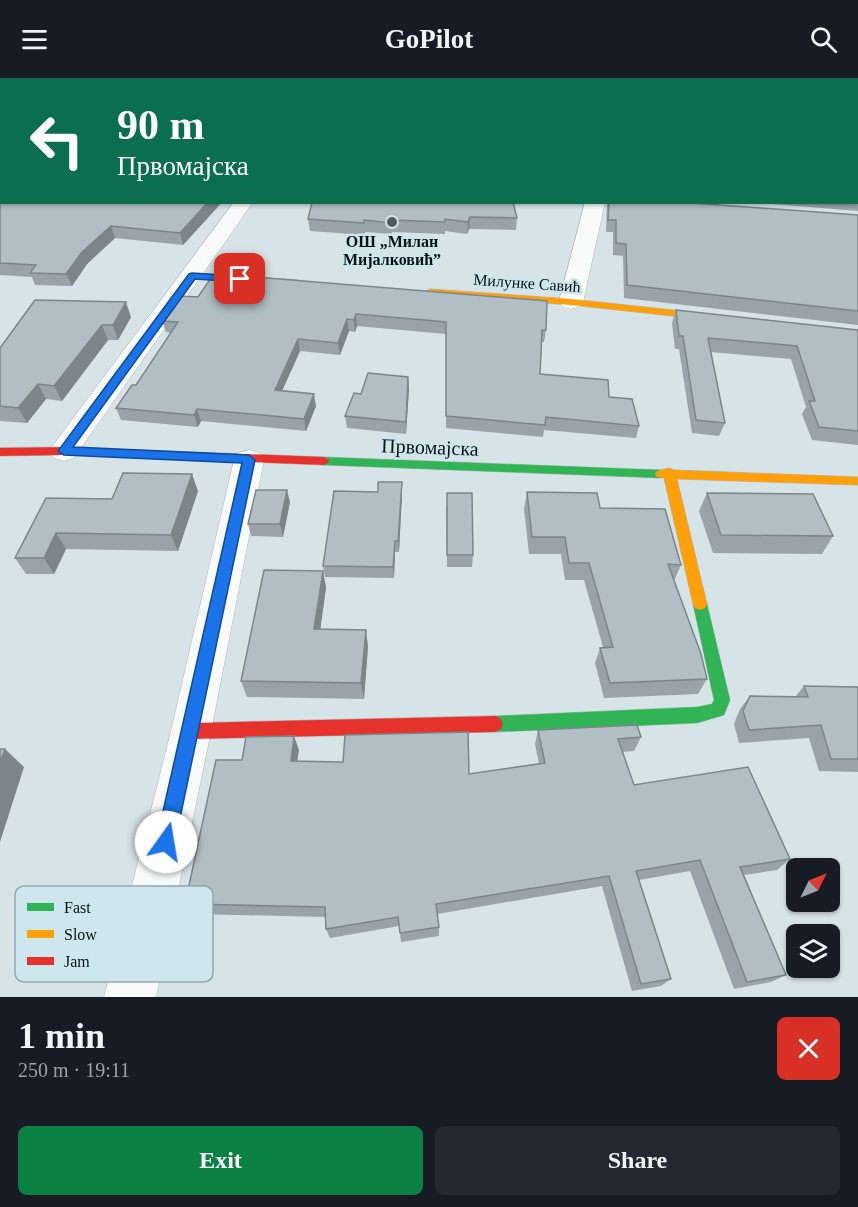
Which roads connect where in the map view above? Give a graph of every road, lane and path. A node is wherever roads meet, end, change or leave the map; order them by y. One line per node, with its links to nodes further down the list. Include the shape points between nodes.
1 (243, 204): 3 (street)
2 (595, 204): 6 (street)
3 (192, 276): 4 (street); 8 (street)
4 (311, 284)
5 (417, 291): 6 (street, Милунке Савић)
6 (571, 302): 7 (street, Милунке Савић)
7 (732, 320)
8 (64, 451): 9 (street, Првомајска); 10 (street, Првомајска)
9 (0, 452)
10 (249, 460): 11 (street, Првомајска); 13 (street)
11 (669, 472): 12 (street, Првомајска); 13 (street, via 722,699 718,710 697,715 502,724)
12 (858, 481)
13 (191, 731): 14 (street)
14 (155, 886)
15 (133, 982): 16 (street)
16 (130, 997)

